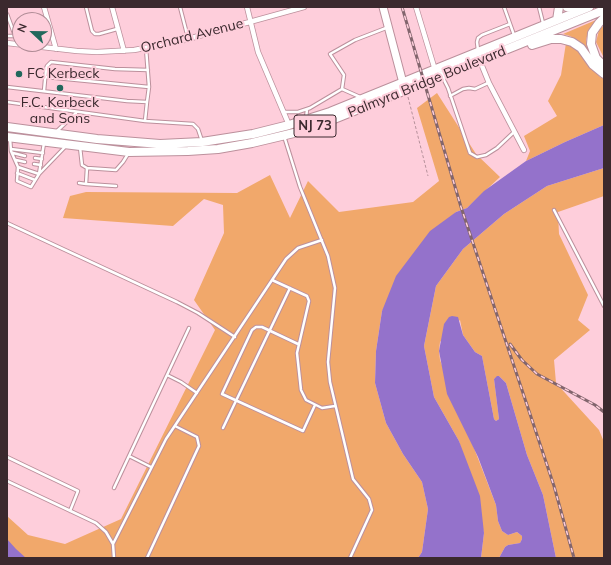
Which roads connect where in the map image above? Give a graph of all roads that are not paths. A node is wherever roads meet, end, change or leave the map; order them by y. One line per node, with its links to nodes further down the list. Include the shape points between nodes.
1 (44, 7): 28 (street)
2 (86, 7): 23 (lane, via 95,34)
3 (112, 7): 23 (street)
4 (180, 7): 25 (lane)
5 (247, 7): 18 (street)
6 (304, 7): 18 (street, Orchard Avenue)
7 (383, 7): 21 (main road)
8 (416, 7): 34 (street)
9 (504, 7): 19 (lane)
10 (539, 7): 20 (lane)
11 (559, 7): 17 (highway)
12 (567, 7): 13 (highway)
13 (589, 7): 17 (highway, Palmyra Bridge Boulevard / NJ 73)
14 (604, 10): 30 (highway, Palmyra Bridge Boulevard / NJ 73)
15 (7, 14): 22 (lane)
16 (604, 18): 32 (highway, via 592,33 591,44 596,58)
17 (557, 20): 20 (highway, Palmyra Bridge Boulevard / NJ 73)
18 (251, 21): 25 (street, Orchard Avenue); 49 (street, via 258,52)
19 (510, 24): 24 (lane); 31 (lane, via 478,38)
20 (544, 26): 24 (highway, Palmyra Bridge Boulevard / NJ 73)
21 (388, 27): 39 (main road); 42 (lane, via 355,40 330,54 344,75)
22 (12, 28)
23 (118, 28): 29 (street)
24 (515, 37): 31 (highway, Palmyra Bridge Boulevard / NJ 73)
25 (188, 39): 27 (street, Orchard Avenue)
26 (52, 48): 28 (street, Orchard Avenue)
27 (146, 48): 29 (street, Orchard Avenue); 33 (lane)
28 (56, 49): 29 (street, Orchard Avenue)
29 (124, 51)
30 (499, 53): 31 (highway, Palmyra Bridge Boulevard / NJ 73); 35 (highway, via 545,40 569,40 581,48 593,65)
31 (479, 56): 34 (highway, Palmyra Bridge Boulevard / NJ 73); 36 (highway, Palmyra Bridge Boulevard / NJ 73); 38 (street)
32 (604, 66)
33 (148, 70): 37 (lane, via 50,62); 41 (lane)
34 (435, 70): 39 (highway, Palmyra Bridge Boulevard / NJ 73)
35 (604, 74)
36 (442, 75): 39 (highway, Palmyra Bridge Boulevard / NJ 73); 44 (lane)
37 (46, 77): 41 (lane); 43 (lane)
38 (489, 83): 44 (lane, via 475,89 463,88); 55 (street)
39 (405, 86): 45 (highway, Palmyra Bridge Boulevard / NJ 73); 57 (highway, Palmyra Bridge Boulevard / NJ 73, via 329,121)
40 (7, 87): 43 (lane)
41 (149, 87): 47 (lane)
42 (342, 89): 45 (lane); 48 (lane)
43 (44, 91): 47 (lane)
44 (450, 96): 55 (lane, via 470,153 477,157 497,148)
45 (364, 99): 51 (highway, Palmyra Bridge Boulevard / NJ 73)
46 (7, 102): 50 (lane)
47 (147, 102): 52 (lane)
48 (307, 109): 49 (lane); 51 (lane)
49 (284, 112): 53 (street)
50 (76, 113): 52 (lane); 56 (lane)
51 (305, 121): 53 (highway, Palmyra Bridge Boulevard / NJ 73)
52 (145, 122): 60 (lane, via 193,124 198,129)
53 (289, 125): 60 (highway, Palmyra Bridge Boulevard / NJ 73, via 240,137)
54 (7, 127): 56 (highway, Palmyra Bridge Boulevard / NJ 73)
55 (514, 132): 64 (street)
56 (54, 133): 60 (highway, Palmyra Bridge Boulevard / NJ 73, via 148,143)
57 (284, 136): 65 (highway, Palmyra Bridge Boulevard / NJ 73, via 213,149); 85 (lane, via 300,187)
58 (8, 138): 59 (highway, Palmyra Bridge Boulevard / NJ 73); 63 (lane)
59 (44, 142): 61 (highway, Palmyra Bridge Boulevard / NJ 73); 67 (lane)
60 (202, 142)
61 (67, 145): 62 (highway, Palmyra Bridge Boulevard / NJ 73); 78 (lane)
62 (80, 147): 65 (highway, Palmyra Bridge Boulevard / NJ 73); 76 (lane, via 82,164)
63 (11, 148): 66 (lane); 67 (lane)
64 (524, 150)
65 (129, 152): 76 (lane, via 116,170)
66 (12, 153): 68 (lane); 71 (lane)
67 (43, 153): 70 (lane)
68 (25, 156)
69 (35, 158): 70 (lane)
70 (42, 159): 74 (lane)
71 (16, 160): 72 (lane); 75 (lane)
72 (25, 162)
73 (34, 164): 74 (lane)
74 (41, 165): 78 (lane)
75 (18, 167): 77 (lane); 78 (lane)
76 (87, 168): 81 (lane)
77 (17, 173): 79 (lane); 79 (lane, via 17,181 26,186 31,187)
78 (39, 174): 79 (lane)
79 (35, 180)
80 (79, 183): 81 (lane)
81 (86, 184): 82 (lane)
82 (116, 186)
83 (554, 210): 88 (lane)
84 (7, 223): 91 (lane, via 177,302)
85 (322, 240): 86 (lane, via 298,248 286,259); 97 (lane, via 335,288 328,362)
86 (272, 280): 87 (lane); 91 (lane)
87 (290, 288): 90 (lane); 92 (lane, via 307,296 309,301)
88 (604, 306)
89 (189, 328): 93 (lane)
90 (270, 331): 92 (lane); 95 (lane); 95 (lane, via 262,327 252,330 222,394)
91 (235, 337): 94 (lane)
92 (298, 344): 96 (lane, via 301,390 306,400)
93 (167, 376): 94 (lane); 100 (lane)
94 (198, 393): 98 (lane)
95 (236, 401): 96 (lane, via 303,431); 99 (lane)
96 (315, 405): 97 (lane, via 322,408)
97 (335, 406): 109 (lane, via 353,478 369,499 372,510)
98 (175, 426): 102 (lane); 108 (lane, via 197,436 199,446)
99 (223, 428)
100 (129, 456): 102 (lane); 104 (lane)
101 (7, 457): 105 (lane, via 78,492)
102 (151, 467): 106 (lane)
103 (7, 481): 105 (lane)
104 (114, 488)
105 (70, 511): 106 (lane, via 96,523 106,532)
106 (113, 544): 107 (lane)
107 (114, 558)
108 (147, 558)
109 (350, 558)

